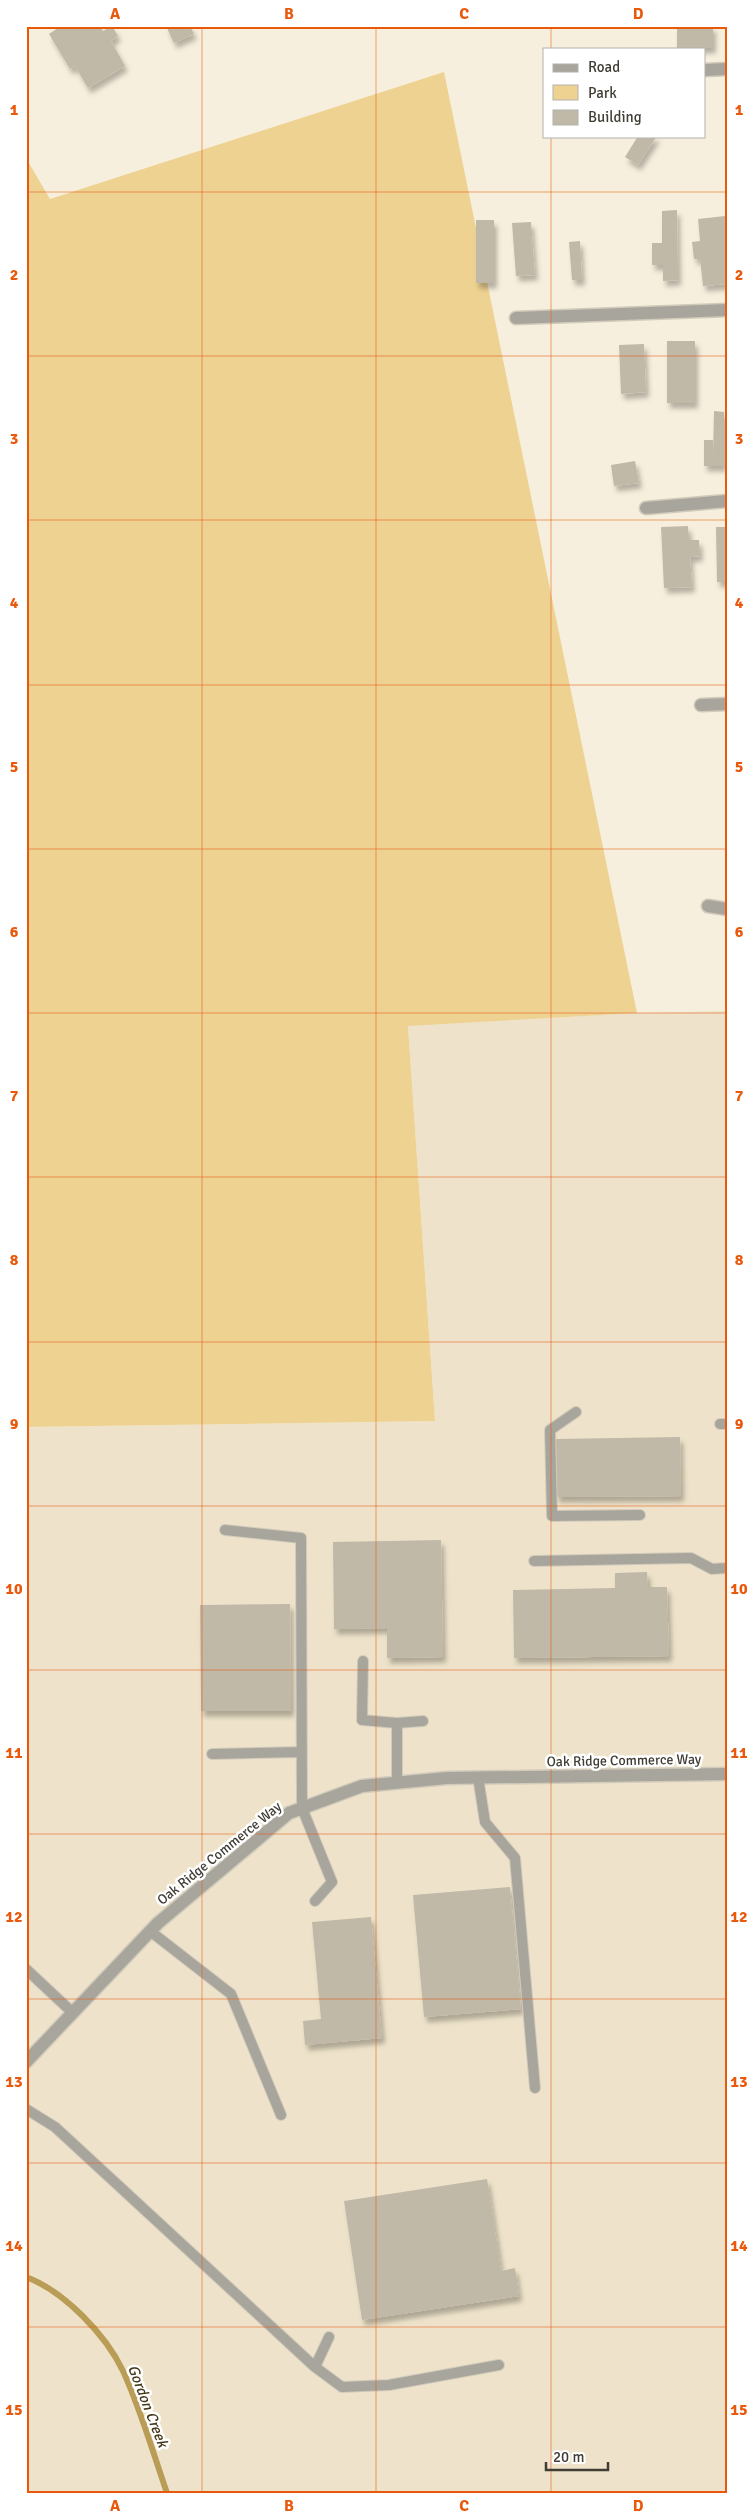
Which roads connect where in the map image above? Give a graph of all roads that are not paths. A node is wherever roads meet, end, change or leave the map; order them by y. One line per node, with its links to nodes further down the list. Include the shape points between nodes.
1 (727, 69): 2 (street)
2 (706, 70)
3 (727, 310): 4 (street)
4 (516, 318)
5 (727, 501): 6 (street)
6 (646, 508)
7 (727, 704): 8 (street)
8 (701, 705)
9 (708, 906): 10 (street)
10 (727, 908)
11 (576, 1412): 12 (lane, via 550,1430 552,1516)
12 (640, 1514)
13 (225, 1530): 19 (lane, via 301,1538)
14 (534, 1561): 15 (lane, via 691,1558 712,1569)
15 (727, 1568)
16 (363, 1660): 18 (lane, via 362,1720)
17 (423, 1721): 18 (lane)
18 (397, 1723): 23 (lane)
19 (302, 1752): 20 (lane); 24 (lane)
20 (212, 1754)
21 (727, 1774): 22 (street, Oak Ridge Commerce Way)
22 (478, 1777): 23 (street, Oak Ridge Commerce Way); 30 (lane, via 485,1822 515,1858)
23 (397, 1782): 24 (street, Oak Ridge Commerce Way, via 362,1786)
24 (302, 1808): 25 (lane, via 332,1882); 26 (street, Oak Ridge Commerce Way, via 288,1813)
25 (315, 1901)
26 (150, 1931): 28 (street, Oak Ridge Commerce Way); 32 (lane, via 230,1994)
27 (26, 1968): 28 (lane)
28 (73, 2013): 29 (street, Oak Ridge Commerce Way)
29 (26, 2062)
30 (535, 2088)
31 (26, 2109): 35 (lane, via 55,2127)
32 (281, 2115)
33 (329, 2337): 35 (lane)
34 (500, 2365): 35 (lane, via 389,2385 342,2387)
35 (315, 2367)

